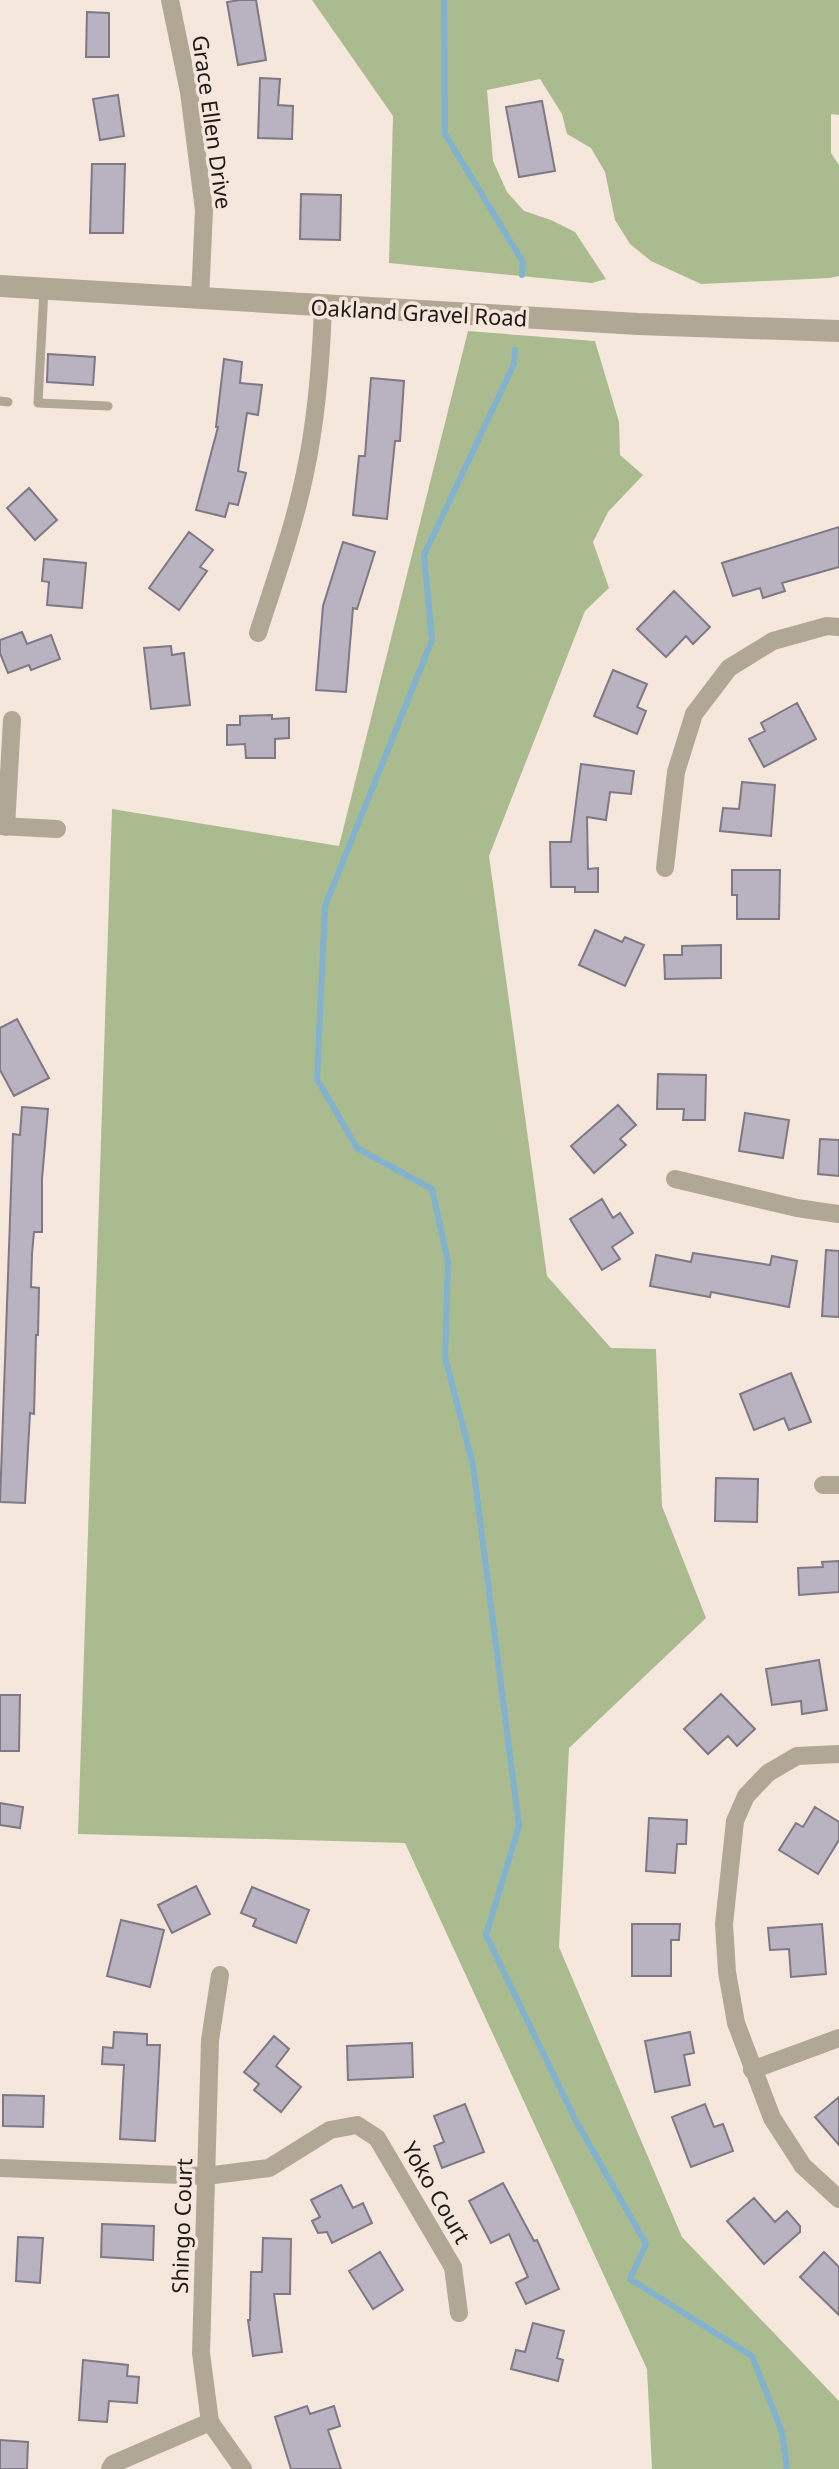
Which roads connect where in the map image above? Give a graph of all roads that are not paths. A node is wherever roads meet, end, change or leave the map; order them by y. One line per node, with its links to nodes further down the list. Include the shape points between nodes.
1 (170, 0): 4 (street, Grace Ellen Drive, via 189,92 204,210)
2 (0, 286): 3 (street, Oakland Gravel Road)
3 (44, 289): 4 (street, Oakland Gravel Road); 7 (lane, via 38,403)
4 (200, 299): 5 (street, Oakland Gravel Road)
5 (323, 307): 6 (street, Oakland Gravel Road); 9 (street, via 321,367 305,472)
6 (839, 331)
7 (108, 406)
8 (839, 627): 13 (street, via 773,641 729,668 694,714 676,772)
9 (258, 633)
10 (12, 720): 11 (street)
11 (3, 827): 12 (street)
12 (57, 829)
13 (665, 868)
14 (675, 1179): 15 (street)
15 (839, 1214)
16 (839, 1754): 19 (street, via 797,1756 768,1773 746,1796 735,1821 724,1924 727,1972)
17 (220, 1975): 21 (street, Shingo Court, via 210,2040)
18 (839, 2038): 19 (street)
19 (752, 2070): 22 (street, via 772,2118 803,2166)
20 (0, 2168): 21 (street, Yoko Court)
21 (206, 2176): 23 (street, Yoko Court, via 269,2168 330,2130 357,2125 377,2138 453,2267); 24 (street, Shingo Court, via 201,2353)
22 (839, 2199)
23 (459, 2313)
24 (210, 2422): 25 (street); 26 (street, Shingo Court)
25 (110, 2469)
26 (243, 2469)

